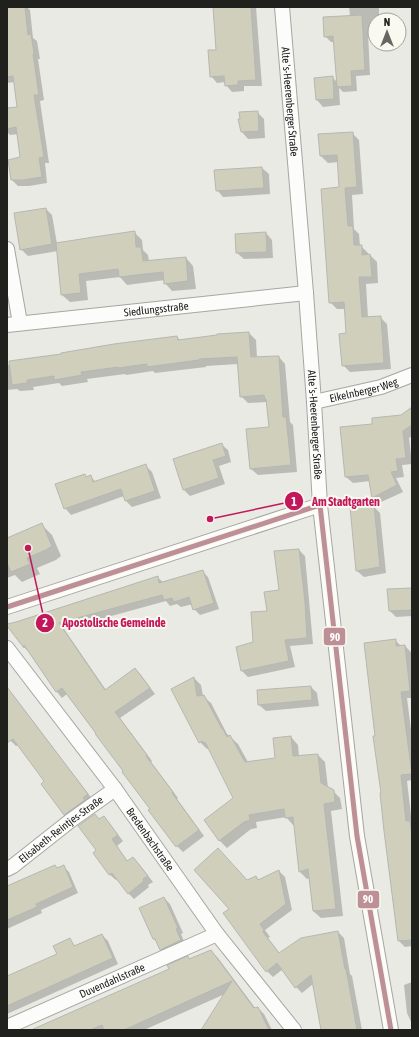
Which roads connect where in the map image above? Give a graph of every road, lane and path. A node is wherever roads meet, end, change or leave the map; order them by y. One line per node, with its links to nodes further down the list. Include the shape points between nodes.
1 (282, 7): 3 (street, Alte 's-Heerenberger Straße)
2 (7, 249): 4 (street)
3 (306, 293): 4 (street, Siedlungsstraße); 6 (street, Alte 's-Heerenberger Straße)
4 (14, 324)
5 (412, 375): 6 (street, Eikelnberger Weg, via 381,387)
6 (314, 402): 7 (street, Alte 's-Heerenberger Straße)
7 (320, 505): 8 (street); 15 (street, Alte 's-Heerenberger Straße, via 357,836)
8 (7, 607)
9 (7, 648): 10 (street, Bredenbachstraße)
10 (115, 789): 11 (street, Elisabeth-Reintjes-Straße); 12 (street, Bredenbachstraße)
11 (7, 868)
12 (217, 934): 13 (street, Duvendahlstraße); 14 (street, Bredenbachstraße)
13 (7, 1028)
14 (294, 1030)
15 (391, 1030)

